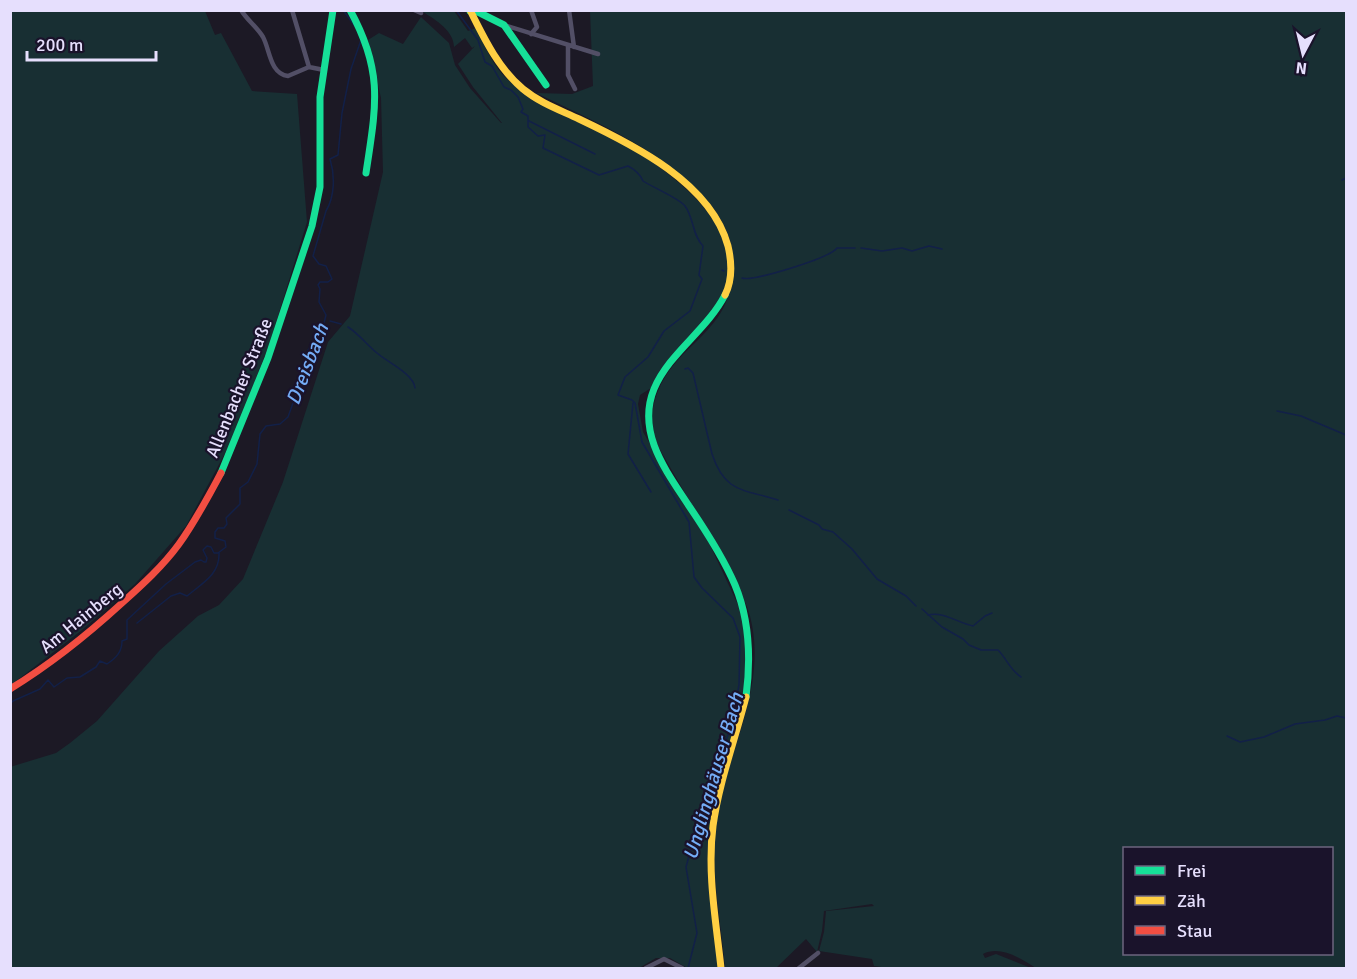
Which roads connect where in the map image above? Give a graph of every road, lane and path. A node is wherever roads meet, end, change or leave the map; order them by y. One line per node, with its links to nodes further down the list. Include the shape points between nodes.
1 (240, 10): 15 (street, via 263,37 278,72 288,76)
2 (292, 10): 15 (street)
3 (333, 10): 16 (main road, Allenbacher Straße)
4 (350, 10): 19 (main road, via 367,44 375,78)
5 (414, 10): 9 (street)
6 (470, 10): 10 (main road); 25 (main road, via 498,63 515,82 534,97 624,140 667,168 709,208 729,244 732,263 721,305 667,368 648,410 657,454 721,560 743,609 748,632 749,687 712,826 714,908)
7 (531, 10): 11 (street, via 537,27)
8 (569, 10): 13 (street)
9 (421, 13)
10 (504, 25): 11 (street); 17 (main road)
11 (531, 34): 12 (street)
12 (568, 45): 13 (street); 18 (street, via 568,75)
13 (574, 47): 14 (street)
14 (598, 54)
15 (309, 68): 16 (street)
16 (324, 70): 20 (main road, Allenbacher Straße, via 320,106 322,166 316,210 286,310 234,443 199,514)
17 (546, 85)
18 (575, 89)
19 (366, 173)
20 (164, 563): 21 (main road, Am Hainberg, via 87,635)
21 (10, 689)
22 (818, 953): 26 (street)
23 (646, 969): 24 (street, via 664,959)
24 (682, 969)
25 (721, 969)
26 (799, 969)

